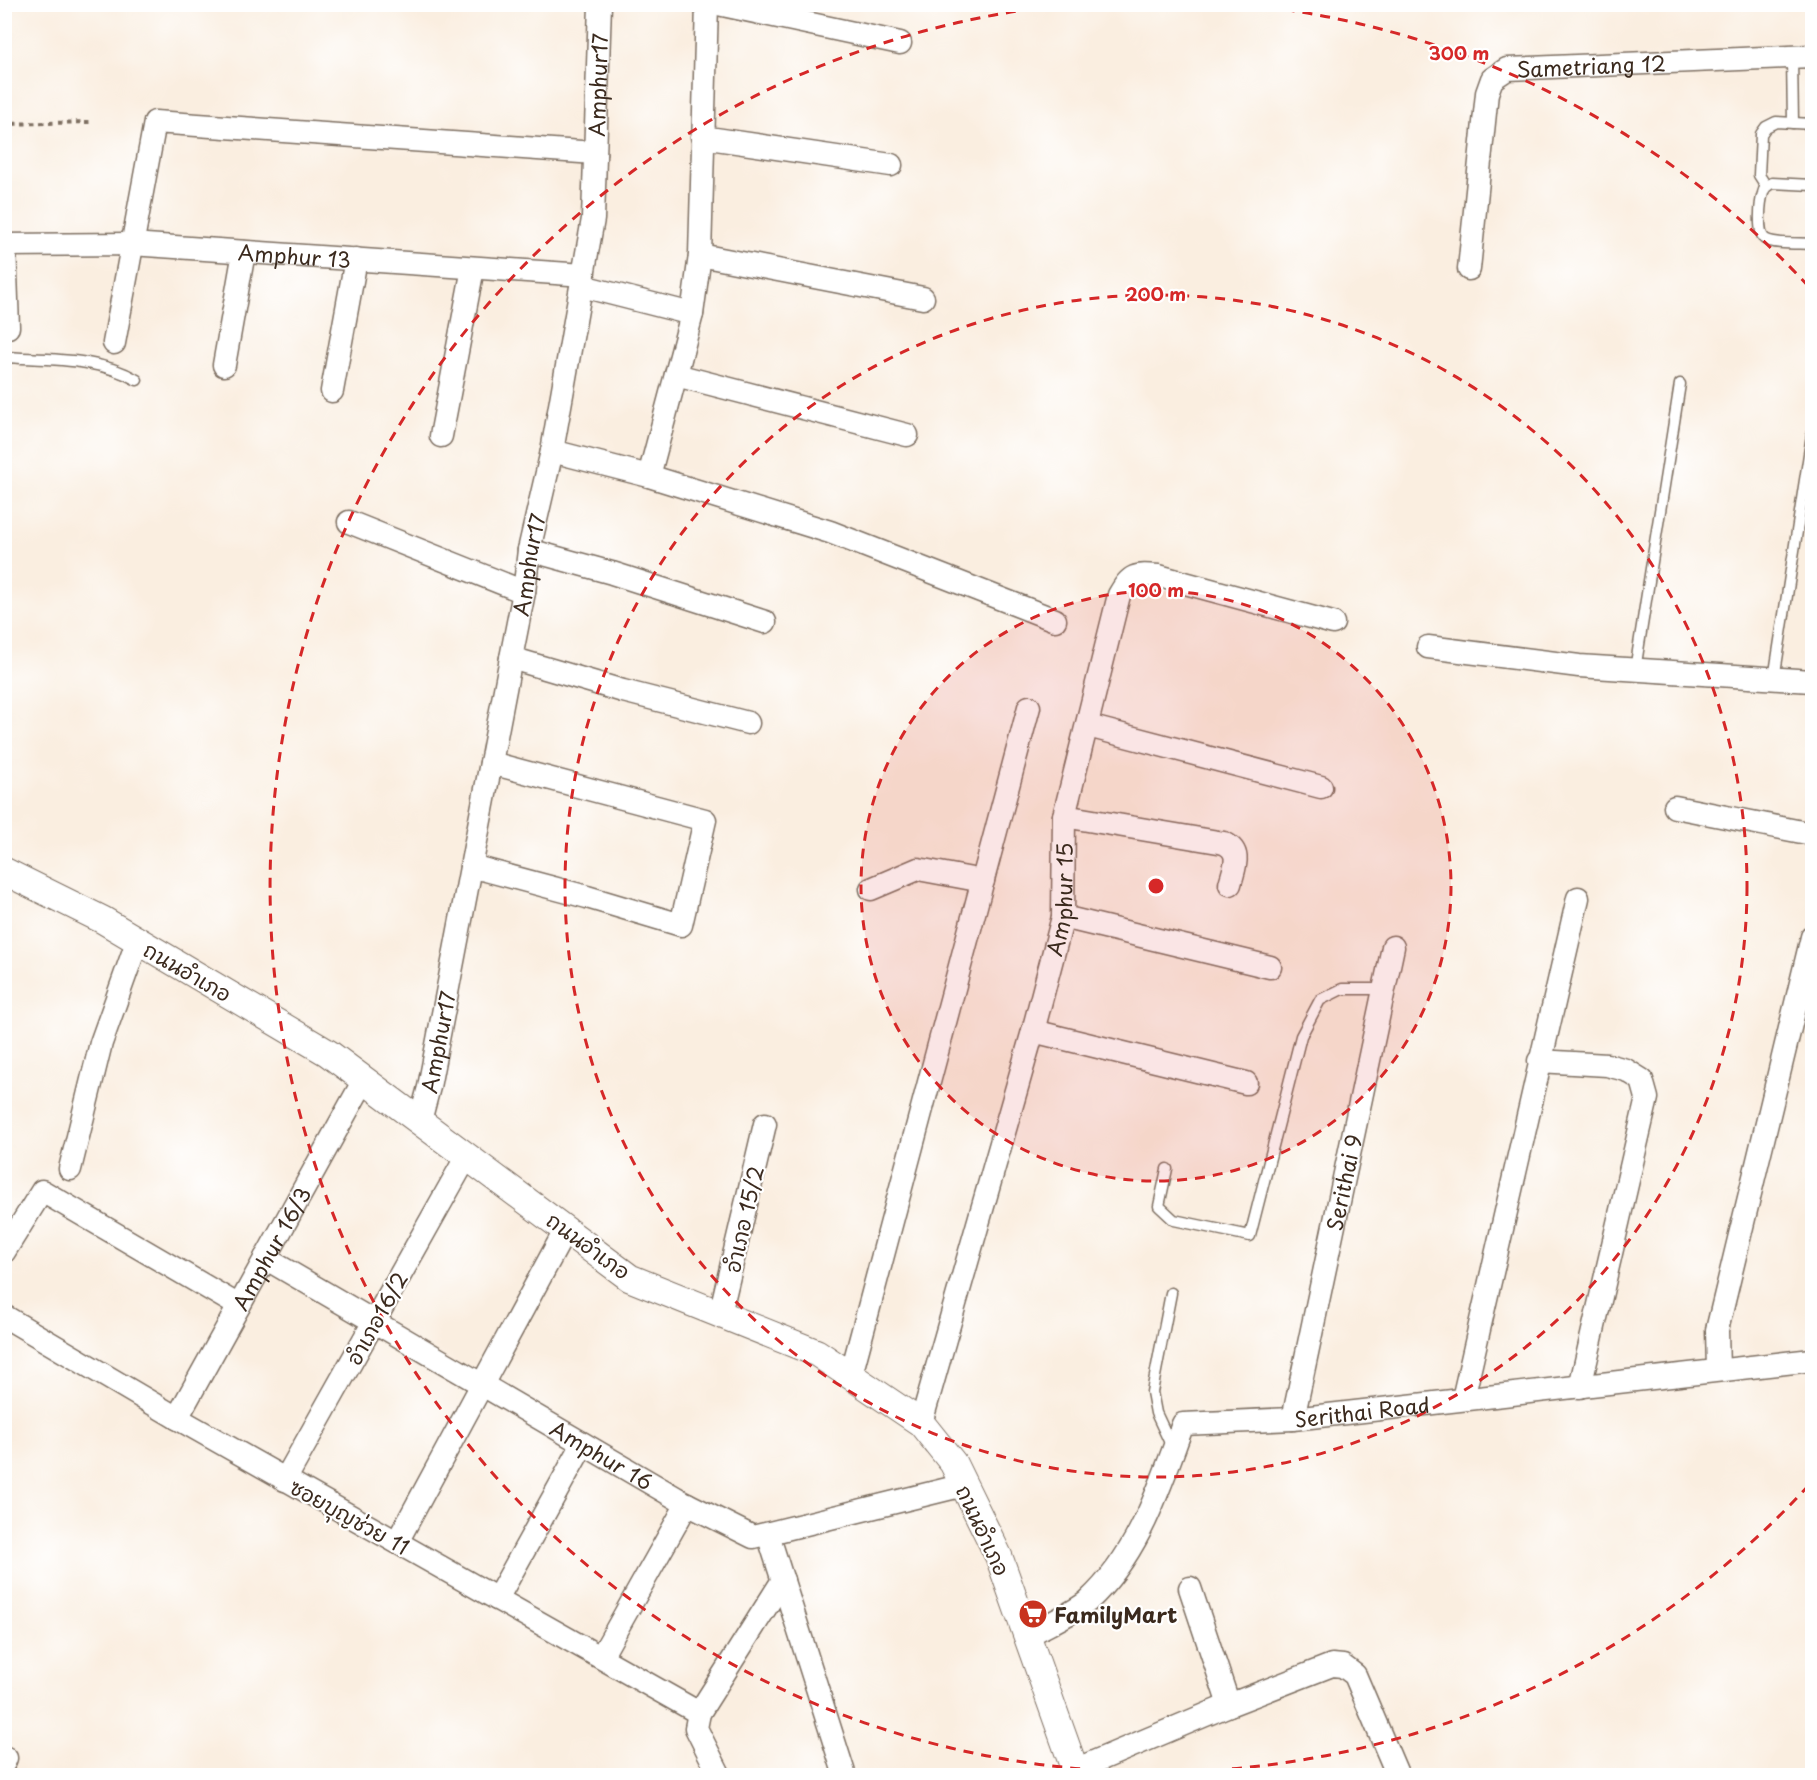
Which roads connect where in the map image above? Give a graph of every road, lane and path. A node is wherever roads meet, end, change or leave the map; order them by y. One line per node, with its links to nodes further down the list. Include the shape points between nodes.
1 (600, 4): 11 (street, Amphur17)
2 (707, 4): 10 (street)
3 (718, 4): 4 (street)
4 (900, 43)
5 (1802, 57): 7 (lane); 22 (street, Sametriang 12, via 1507,69 1492,79 1487,93)
6 (90, 122): 8 (path)
7 (1793, 123): 9 (lane); 14 (lane, via 1770,123 1761,134 1759,175)
8 (4, 124)
9 (1812, 124)
10 (702, 136): 12 (street); 19 (street)
11 (595, 153): 16 (street, via 155,122); 23 (street, Amphur17, via 593,219)
12 (891, 165)
13 (1812, 185): 14 (lane)
14 (1766, 186): 15 (lane, via 1760,226 1764,238 1771,242)
15 (1812, 243)
16 (131, 244): 17 (street, Amphur 13); 18 (street, Amphur 13); 27 (street)
17 (5, 245): 26 (street)
18 (244, 252): 20 (street, Amphur 13); 29 (street)
19 (700, 255): 24 (street); 25 (street)
20 (356, 260): 21 (street, Amphur 13); 33 (street)
21 (473, 268): 23 (street, Amphur 13); 36 (street)
22 (1469, 269)
23 (583, 280): 25 (street, Amphur 13); 37 (street, Amphur17)
24 (923, 298)
25 (692, 314): 30 (street)
26 (8, 327)
27 (114, 343)
28 (4, 357): 31 (lane, via 102,365)
29 (224, 365)
30 (676, 375): 34 (street); 38 (street)
31 (137, 380)
32 (1680, 384): 47 (lane)
33 (332, 391)
34 (907, 435)
35 (1812, 435): 48 (lane)
36 (441, 436)
37 (552, 451): 38 (street); 40 (street, Amphur17)
38 (649, 476): 42 (street, via 830,532)
39 (349, 522): 41 (street)
40 (529, 550): 41 (street, Amphur17); 43 (street)
41 (524, 592): 46 (street, Amphur17)
42 (1055, 620)
43 (765, 622)
44 (1333, 623): 52 (street, Amphur 15, via 1140,574 1128,580 1119,595)
45 (1428, 647): 47 (street)
46 (512, 658): 51 (street); 53 (street, Amphur17)
47 (1635, 670): 48 (street)
48 (1774, 679): 49 (street)
49 (1812, 681)
50 (1029, 707): 60 (street)
51 (748, 723)
52 (1088, 726): 54 (street); 56 (street, Amphur 15)
53 (491, 763): 58 (street, Amphur17); 58 (street, via 705,820 681,925)
54 (1321, 786)
55 (1675, 807): 57 (street)
56 (1064, 816): 61 (street, via 1224,843 1233,847 1236,854); 64 (street, Amphur 15)
57 (1812, 834)
58 (471, 866): 74 (street, Amphur17)
59 (4, 871): 66 (street, ถนนอำเภอ, via 103,920)
60 (983, 881): 62 (street, via 918,868); 89 (street)
61 (1230, 884)
62 (871, 889)
63 (1578, 898): 71 (street)
64 (1063, 917): 68 (street); 70 (street, Amphur 15)
65 (1812, 937): 88 (street, via 1717,1330)
66 (137, 942): 72 (street, ถนนอำเภอ, via 328,1053); 78 (street, via 101,1043)
67 (1393, 947): 69 (street, Serithai 9)
68 (1270, 967)
69 (1384, 989): 77 (lane, via 1342,989 1320,1000 1301,1036 1250,1236 1174,1220 1159,1206); 94 (street, Serithai 9)
70 (1033, 1031): 73 (street); 95 (street, Amphur 15)
71 (1539, 1061): 91 (street, via 1607,1065 1626,1070 1642,1080 1647,1098); 92 (street)
72 (364, 1080): 74 (street, ถนนอำเภอ); 81 (street, Amphur 16/3)
73 (1246, 1083)
74 (420, 1121): 76 (street, ถนนอำเภอ)
75 (765, 1124): 84 (street, อำเภอ 15/2)
76 (467, 1156): 79 (street, ถนนอำเภอ); 86 (street, อำเภอ16/2)
77 (1167, 1168)
78 (70, 1169)
79 (566, 1229): 84 (street, ถนนอำเภอ, via 630,1278); 90 (street)
80 (4, 1252): 83 (street, via 42,1191)
81 (265, 1258): 83 (street, Amphur 16/3); 86 (street, Amphur 16)
82 (1171, 1293): 97 (lane, via 1152,1392 1156,1413)
83 (238, 1306): 93 (street, Amphur 16/3)
84 (720, 1314): 89 (street, ถนนอำเภอ, via 817,1353)
85 (4, 1316): 93 (street, ซอยบุญช่วย 11)
86 (374, 1321): 90 (street, Amphur 16); 98 (street, อำเภอ16/2)
87 (1812, 1360): 88 (street, Serithai Road)
88 (1718, 1370): 91 (street, Serithai Road)
89 (851, 1375): 95 (street, ถนนอำเภอ)
90 (482, 1384): 96 (street, Amphur 16); 102 (street)
91 (1580, 1387): 92 (street, Serithai Road)
92 (1463, 1399): 94 (street, Serithai Road)
93 (177, 1418): 98 (street, ซอยบุญช่วย 11)
94 (1293, 1419): 97 (street, Serithai Road, via 1184,1424)
95 (921, 1423): 99 (street, ถนนอำเภอ, via 953,1463)
96 (583, 1444): 100 (street, Amphur 16); 105 (street)
97 (1174, 1450): 106 (street, Serithai Road, via 1152,1508 1123,1562 1086,1602)
98 (285, 1479): 102 (street, ซอยบุญช่วย 11)
99 (964, 1485): 101 (street, Amphur 16); 106 (street, ถนนอำเภอ, via 999,1557)
100 (687, 1504): 101 (street, Amphur 16, via 753,1537); 107 (street)
101 (768, 1533): 103 (street)
102 (397, 1542): 105 (street, ซอยบุญช่วย 11)
103 (783, 1580): 109 (street); 112 (street)
104 (1190, 1588): 108 (street)
105 (497, 1599): 107 (street, ซอยบุญช่วย 11)
106 (1027, 1636): 110 (street, ถนนอำเภอ)
107 (601, 1657): 109 (street, ซอยบุญช่วย 11)
108 (1229, 1705): 110 (street); 113 (street, via 1319,1668 1343,1666 1355,1675)
109 (699, 1713): 111 (street, via 696,1728)
110 (1076, 1773)
111 (720, 1776)
112 (845, 1776)
113 (1398, 1776)

